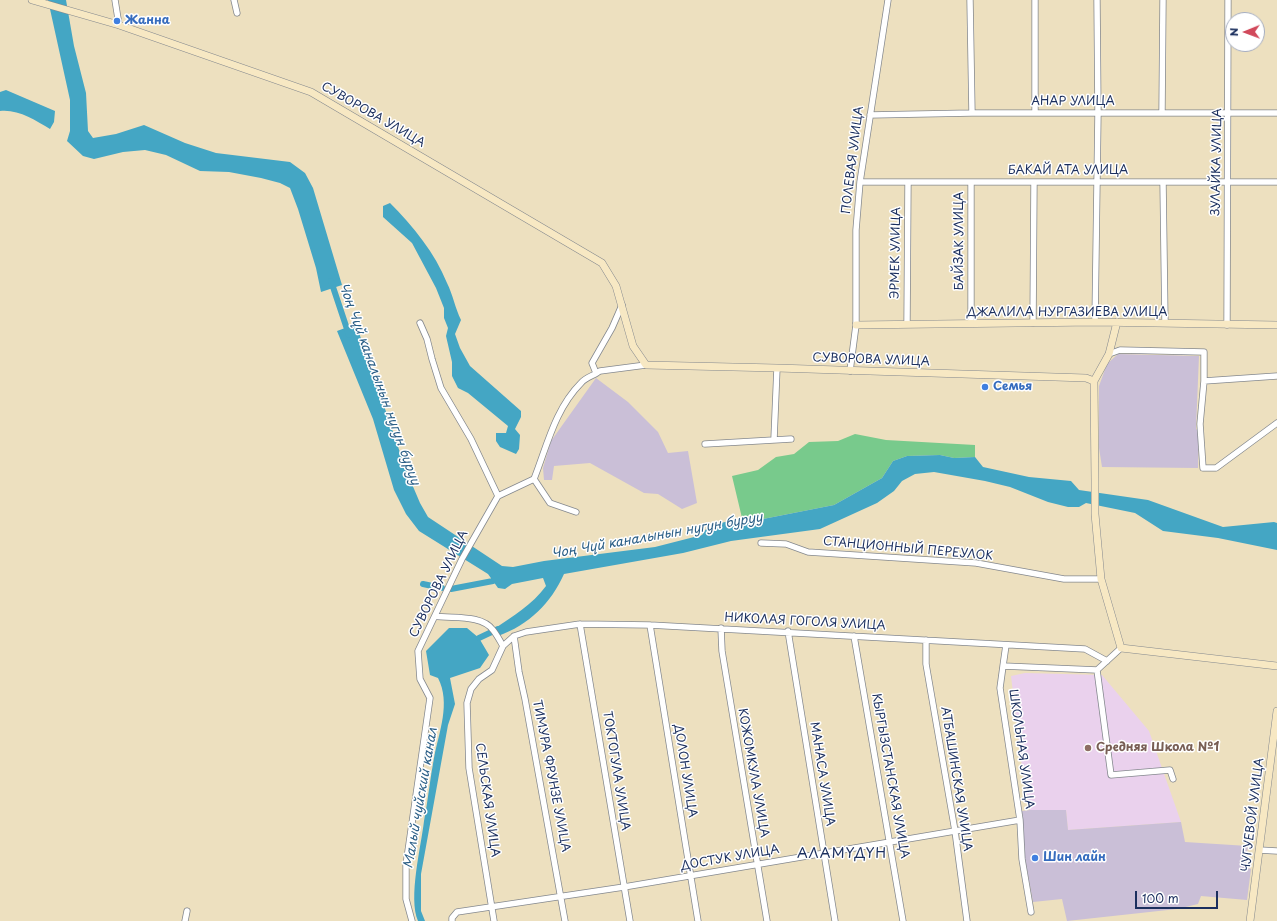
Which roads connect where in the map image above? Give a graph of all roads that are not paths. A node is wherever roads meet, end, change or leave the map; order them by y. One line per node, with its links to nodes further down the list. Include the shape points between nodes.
1 (32, 0): 11 (street, СУВОРОВА УЛИЦА)
2 (115, 0): 11 (street)
3 (234, 0): 10 (street)
4 (888, 0): 18 (street, ПОЛЕВАЯ УЛИЦА)
5 (970, 0): 13 (street)
6 (1035, 0): 14 (street)
7 (1097, 0): 15 (street)
8 (1163, 0): 12 (street)
9 (1228, 0): 17 (street, ЗУЛАЙКА УЛИЦА)
10 (237, 13)
11 (119, 25): 27 (street, СУВОРОВА УЛИЦА, via 311,92 602,263 616,286)
12 (1162, 112): 15 (street, АНАР УЛИЦА); 17 (street, АНАР УЛИЦА)
13 (972, 113): 14 (street, АНАР УЛИЦА); 18 (street, АНАР УЛИЦА)
14 (1035, 113): 15 (street, АНАР УЛИЦА)
15 (1098, 113): 23 (street)
16 (1277, 113): 17 (street, АНАР УЛИЦА)
17 (1229, 114): 25 (street, ЗУЛАЙКА УЛИЦА)
18 (870, 116): 19 (street, ПОЛЕВАЯ УЛИЦА)
19 (860, 182): 20 (street, БАКАЙ АТА УЛИЦА); 35 (street, ПОЛЕВАЯ УЛИЦА, via 856,230)
20 (908, 182): 21 (street, БАКАЙ АТА УЛИЦА); 33 (street, ЭРМЕК УЛИЦА)
21 (971, 182): 22 (street, БАКАЙ АТА УЛИЦА); 31 (street, БАЙЗАК УЛИЦА)
22 (1034, 182): 23 (street, БАКАЙ АТА УЛИЦА); 32 (street)
23 (1097, 182): 24 (street, БАКАЙ АТА УЛИЦА); 28 (street)
24 (1163, 182): 25 (street, БАКАЙ АТА УЛИЦА); 34 (street)
25 (1227, 182): 26 (street, БАКАЙ АТА УЛИЦА); 36 (street, ЗУЛАЙКА УЛИЦА)
26 (1277, 182)
27 (622, 305): 39 (street, СУВОРОВА УЛИЦА, via 633,346); 42 (street, via 592,363)
28 (1095, 322): 29 (street, ДЖАЛИЛА НУРГАЗИЕВА УЛИЦА); 32 (street, ДЖАЛИЛА НУРГАЗИЕВА УЛИЦА)
29 (1117, 322): 34 (street, ДЖАЛИЛА НУРГАЗИЕВА УЛИЦА); 38 (street)
30 (420, 323): 51 (street, via 441,388)
31 (971, 323): 32 (street, ДЖАЛИЛА НУРГАЗИЕВА УЛИЦА); 33 (street, ДЖАЛИЛА НУРГАЗИЕВА УЛИЦА)
32 (1033, 323)
33 (907, 324): 35 (street, ДЖАЛИЛА НУРГАЗИЕВА УЛИЦА)
34 (1165, 324): 36 (street, ДЖАЛИЛА НУРГАЗИЕВА УЛИЦА)
35 (856, 325): 41 (street, ПОЛЕВАЯ УЛИЦА)
36 (1227, 325): 37 (street, ДЖАЛИЛА НУРГАЗИЕВА УЛИЦА)
37 (1277, 325)
38 (1109, 354): 44 (street); 45 (street, via 1120,350 1204,352)
39 (646, 365): 40 (street, СУВОРОВА УЛИЦА); 42 (street, СУВОРОВА УЛИЦА)
40 (777, 368): 41 (street, СУВОРОВА УЛИЦА); 47 (street)
41 (850, 371): 44 (street, СУВОРОВА УЛИЦА, via 1086,378)
42 (596, 373): 50 (street, СУВОРОВА УЛИЦА, via 582,382 566,404 548,437)
43 (1277, 376): 45 (street)
44 (1094, 381): 54 (street, via 1095,514)
45 (1204, 381): 46 (street, via 1200,424 1203,468 1216,468)
46 (1277, 423)
47 (774, 439): 48 (street); 49 (street)
48 (791, 439)
49 (705, 444)
50 (534, 479): 51 (street); 52 (street, via 550,503)
51 (498, 496): 55 (street, СУВОРОВА УЛИЦА, via 471,541)
52 (576, 512)
53 (761, 543): 54 (street, СТАНЦИОННЫЙ ПЕРЕУЛОК, via 786,544 808,552 976,563 1064,579)
54 (1101, 579): 65 (street)
55 (435, 616): 64 (street, via 461,616 479,621 492,629); 87 (street, СУВОРОВА УЛИЦА, via 418,652 420,679 430,698 406,865 406,899)
56 (580, 624): 57 (street, НИКОЛАЯ ГОГОЛЯ УЛИЦА); 60 (street, НИКОЛАЯ ГОГОЛЯ УЛИЦА); 81 (street, ТОКТОГУЛА УЛИЦА)
57 (650, 625): 58 (street, НИКОЛАЯ ГОГОЛЯ УЛИЦА); 80 (street, ДОЛОН УЛИЦА)
58 (721, 628): 59 (street, НИКОЛАЯ ГОГОЛЯ УЛИЦА); 79 (street, КОЖОМКУЛА УЛИЦА, via 722,651)
59 (788, 631): 61 (street, НИКОЛАЯ ГОГОЛЯ УЛИЦА); 78 (street, МАНАСА УЛИЦА)
60 (514, 636): 64 (street, НИКОЛАЯ ГОГОЛЯ УЛИЦА); 82 (street, ТИМУРА ФРУНЗЕ УЛИЦА)
61 (854, 636): 62 (street, НИКОЛАЯ ГОГОЛЯ УЛИЦА); 75 (street, КЫРГЫЗСТАНСКАЯ УЛИЦА)
62 (926, 640): 63 (street, НИКОЛАЯ ГОГОЛЯ УЛИЦА); 74 (street, АТБАШИНСКАЯ УЛИЦА, via 926,664)
63 (1006, 645): 66 (street, НИКОЛАЯ ГОГОЛЯ УЛИЦА, via 1085,649); 67 (street, ШКОЛЬНАЯ УЛИЦА)
64 (503, 646): 83 (street, СЕЛЬСКАЯ УЛИЦА, via 492,670 479,679 471,689 467,702 469,768)
65 (1121, 648): 66 (street); 68 (street)
66 (1107, 661): 69 (street)
67 (1003, 666): 69 (street); 73 (street, ШКОЛЬНАЯ УЛИЦА, via 1000,688)
68 (1277, 666)
69 (1097, 670): 72 (street, via 1111,775 1170,770)
70 (1277, 711): 71 (street, ЧУГУЕВОЙ УЛИЦА)
71 (1274, 753): 76 (street, ЧУГУЕВОЙ УЛИЦА)
72 (1173, 779)
73 (1020, 820): 74 (street, ДОСТУК УЛИЦА); 85 (street, ШКОЛЬНАЯ УЛИЦА, via 1022,859)
74 (955, 832): 75 (street, ДОСТУК УЛИЦА); 96 (street, АТБАШИНСКАЯ УЛИЦА)
75 (890, 842): 78 (street, ДОСТУК УЛИЦА); 95 (street, КЫРГЫЗСТАНСКАЯ УЛИЦА)
76 (1259, 850): 77 (street); 97 (street, ЧУГУЕВОЙ УЛИЦА)
77 (1277, 850)
78 (824, 853): 79 (street, ДОСТУК УЛИЦА); 94 (street, МАНАСА УЛИЦА)
79 (758, 865): 80 (street, ДОСТУК УЛИЦА); 93 (street, КОЖОМКУЛА УЛИЦА)
80 (691, 876): 81 (street, ДОСТУК УЛИЦА); 92 (street, ДОЛОН УЛИЦА)
81 (624, 887): 82 (street, ДОСТУК УЛИЦА); 91 (street, ТОКТОГУЛА УЛИЦА)
82 (562, 897): 83 (street, ДОСТУК УЛИЦА); 90 (street, ТИМУРА ФРУНЗЕ УЛИЦА)
83 (491, 908): 88 (street, ДОСТУК УЛИЦА, via 457,912); 89 (street, СЕЛЬСКАЯ УЛИЦА)
84 (187, 911): 86 (street)
85 (1031, 912)
86 (185, 921)
87 (412, 921)
88 (452, 921)
89 (494, 921)
90 (565, 921)
91 (630, 921)
92 (698, 921)
93 (767, 921)
94 (835, 921)
95 (903, 921)
96 (967, 921)
97 (1250, 921)

